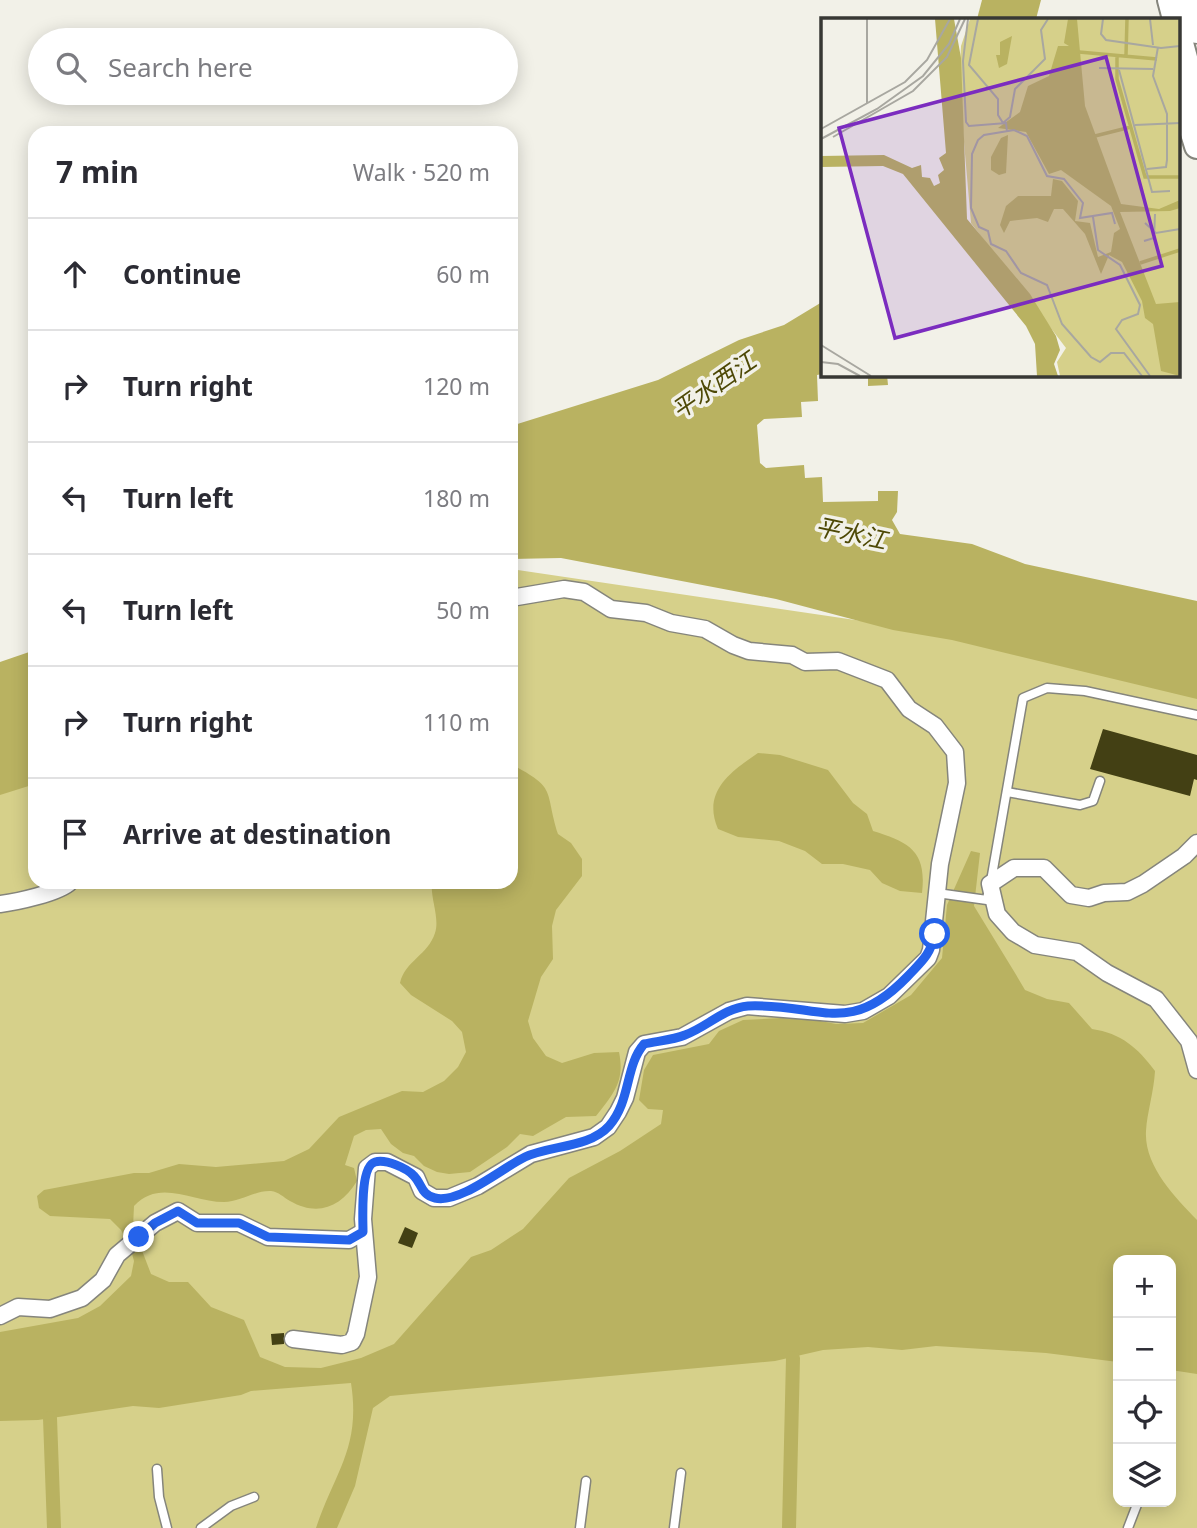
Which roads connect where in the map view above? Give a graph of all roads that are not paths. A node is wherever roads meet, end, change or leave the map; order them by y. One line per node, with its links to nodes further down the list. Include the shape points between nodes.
1 (1161, 0): 4 (main road)
2 (1170, 0): 5 (main road)
3 (1191, 0): 6 (highway)
4 (1162, 18)
5 (1175, 18)
6 (1197, 28)
7 (1180, 39): 9 (main road)
8 (1180, 91): 10 (main road)
9 (1197, 103)
10 (1197, 146)
11 (518, 597): 18 (street, via 564,589 583,592 611,609 705,629 749,651 792,655 806,662 838,661 887,680 909,709 935,726 955,752 957,783)
12 (1197, 715): 14 (lane, via 1085,691 1047,688 1023,698)
13 (1100, 781): 14 (lane, via 1093,801 1080,805)
14 (1007, 792): 16 (lane)
15 (1197, 843): 16 (street, via 1127,892 1089,898 1071,895 1044,868 1014,868)
16 (990, 884): 18 (lane, via 987,900); 20 (street, via 997,914 1013,932 1035,944 1077,952 1156,999 1189,1041)
17 (61, 889): 19 (street)
18 (936, 892): 21 (street, via 935,934 928,958 876,1005 845,1014 747,1006 682,1037 644,1044 634,1060 625,1098 608,1127 594,1137 531,1154 449,1198 434,1198 422,1191 416,1177 406,1170 375,1162 365,1178)
19 (0, 904)
20 (1197, 1070)
21 (363, 1232): 22 (street, via 349,1240 268,1237 239,1223 197,1223 178,1211 155,1223 117,1255 103,1280 82,1298 50,1309 18,1307); 23 (street, via 368,1277 352,1342 342,1345)
22 (0, 1316)
23 (293, 1339)
24 (158, 1469): 29 (lane)
25 (681, 1473): 32 (lane)
26 (586, 1481): 31 (lane)
27 (254, 1497): 30 (lane, via 231,1506)
28 (1136, 1507): 33 (lane)
29 (167, 1528)
30 (201, 1528)
31 (580, 1528)
32 (674, 1528)
33 (1128, 1528)

